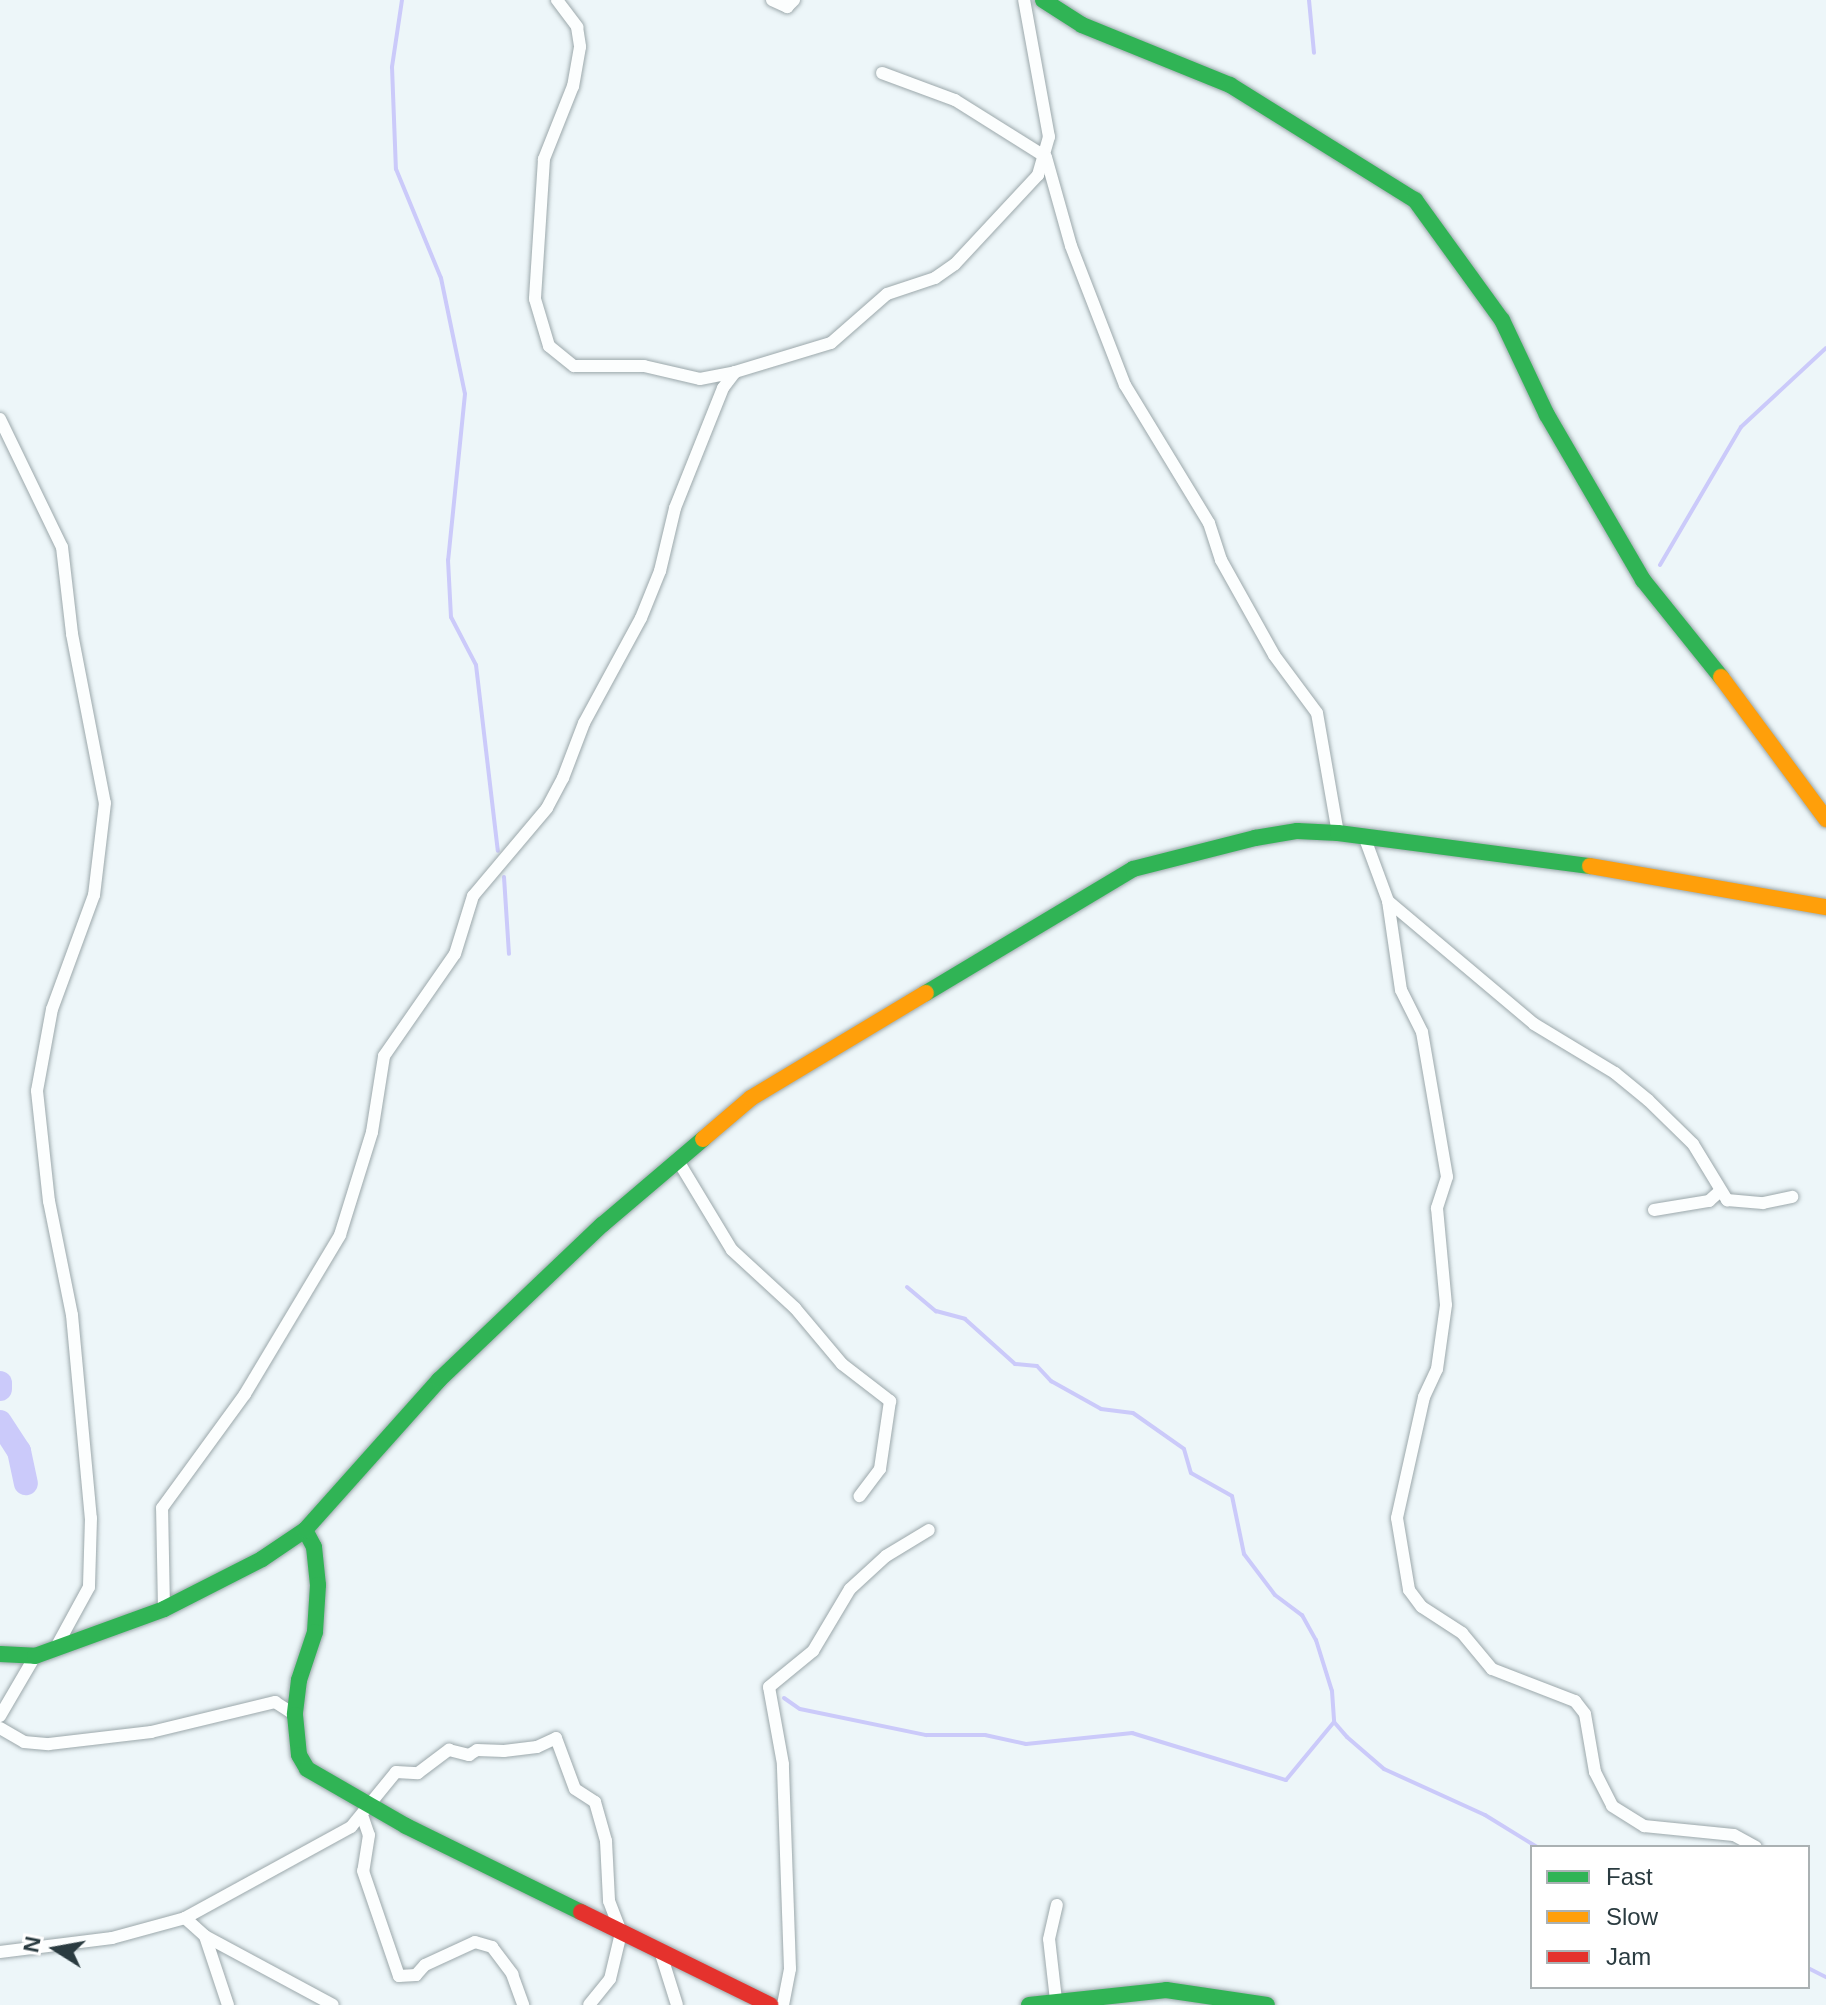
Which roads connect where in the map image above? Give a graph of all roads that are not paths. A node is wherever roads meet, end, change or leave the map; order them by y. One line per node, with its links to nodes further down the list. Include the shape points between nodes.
1 (557, 0): 8 (street, via 577,27 580,47 573,86 544,159 535,299 549,346 574,366 644,366 700,379)
2 (772, 0): 3 (street, via 787,7)
3 (794, 0)
4 (1024, 0): 7 (street, via 1049,137)
5 (1043, 0): 10 (street, via 1082,25 1230,85 1415,200 1502,320 1547,415 1643,580 1672,611)
6 (882, 73): 7 (street, via 955,100)
7 (1046, 157): 8 (street, via 1038,175 955,264 935,278 887,294 831,343); 11 (street, via 1071,246 1125,385 1209,523 1221,560 1274,655 1317,713)
8 (735, 372): 22 (street, via 723,388 685,482 641,618 584,723 563,778 547,808 473,896 455,954 384,1056 372,1132 340,1235 245,1394 162,1508)
9 (0, 419): 23 (street, via 62,547 72,634 105,803 94,895 52,1009 37,1091 49,1201 72,1315 91,1518 89,1587)
10 (1826, 819)
11 (1338, 833): 12 (street); 15 (street, via 1297,831 1255,838 1133,869 786,1073)
12 (1364, 836): 13 (street); 14 (street, via 1652,874)
13 (1388, 901): 16 (street, via 1534,1024 1615,1073 1648,1100 1693,1144); 30 (street, via 1401,990 1422,1032 1447,1177 1437,1208 1446,1305 1437,1369 1424,1397 1397,1518 1409,1590 1422,1607 1462,1633 1492,1669 1575,1701 1585,1714 1595,1772 1612,1806 1644,1826 1734,1835)
14 (1826, 907)
15 (677, 1159): 19 (street, via 732,1250 795,1308 842,1364 890,1401 880,1469); 20 (street, via 439,1380)
16 (1719, 1192): 17 (street, via 1727,1200 1745,1203); 18 (street, via 1709,1201)
17 (1792, 1197)
18 (1654, 1210)
19 (860, 1496)
20 (305, 1530): 22 (street, via 249,1566); 26 (street, via 314,1547 318,1585 315,1632 299,1680)
21 (929, 1530): 44 (street, via 886,1556 850,1589 813,1651 769,1687 783,1764 790,1969)
22 (164, 1609): 23 (street)
23 (55, 1649): 25 (street)
24 (0, 1654): 25 (street)
25 (35, 1656): 27 (street)
26 (295, 1715): 28 (street, via 275,1702 151,1732 49,1744 24,1742); 29 (street, via 299,1755 307,1769)
27 (0, 1716)
28 (0, 1728)
29 (367, 1813): 32 (street); 33 (street); 33 (street, via 396,1772 418,1773 449,1750 469,1755 477,1750 537,1747 556,1738 575,1789 595,1802 606,1841 609,1901); 40 (street, via 363,1871 399,1976 416,1975 475,1942 492,1947 512,1974)
30 (1752, 1845)
31 (1057, 1905): 37 (street, via 1049,1939)
32 (185, 1918): 34 (street); 35 (street, via 112,1938)
33 (621, 1933): 36 (street); 41 (street, via 610,1979)
34 (205, 1936): 38 (street); 39 (street)
35 (0, 1952)
36 (661, 1954): 42 (street); 43 (street)
37 (1056, 2000): 45 (street); 46 (street, via 1166,1990)
38 (228, 2005)
39 (333, 2005)
40 (523, 2005)
41 (589, 2005)
42 (677, 2005)
43 (770, 2005)
44 (783, 2005)
45 (1029, 2005)
46 (1267, 2005)

